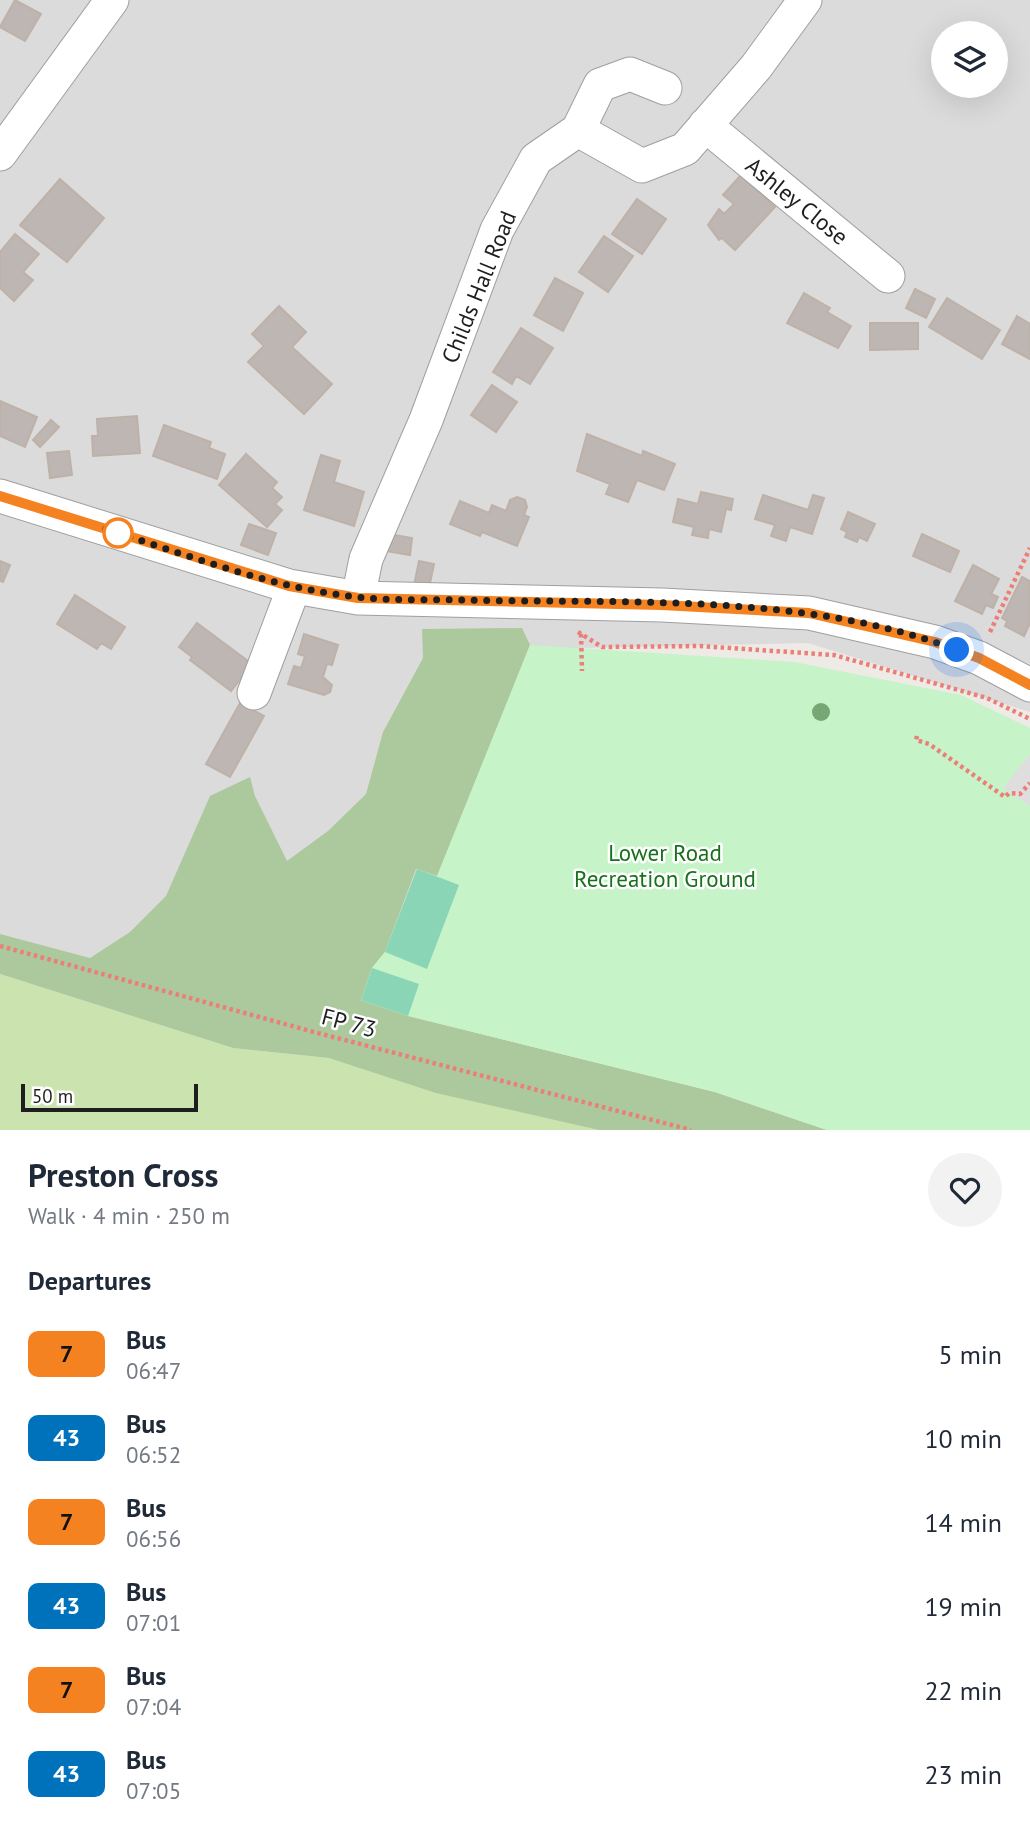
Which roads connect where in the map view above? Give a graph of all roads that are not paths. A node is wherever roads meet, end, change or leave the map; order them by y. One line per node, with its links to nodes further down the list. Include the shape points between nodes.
1 (112, 0): 6 (street)
2 (805, 0): 4 (street, via 756,67)
3 (665, 88): 5 (street, via 630,74 600,85)
4 (705, 125): 5 (street, via 685,149 642,166); 7 (street, Ashley Close)
5 (578, 130): 10 (street, Childs Hall Road, via 537,159 497,230 426,420 366,559)
6 (0, 154)
7 (888, 276)
8 (0, 496): 9 (street)
9 (294, 587): 10 (street); 12 (street)
10 (358, 598): 11 (street, via 809,613 935,642 979,658)
11 (1030, 685)
12 (254, 693)

